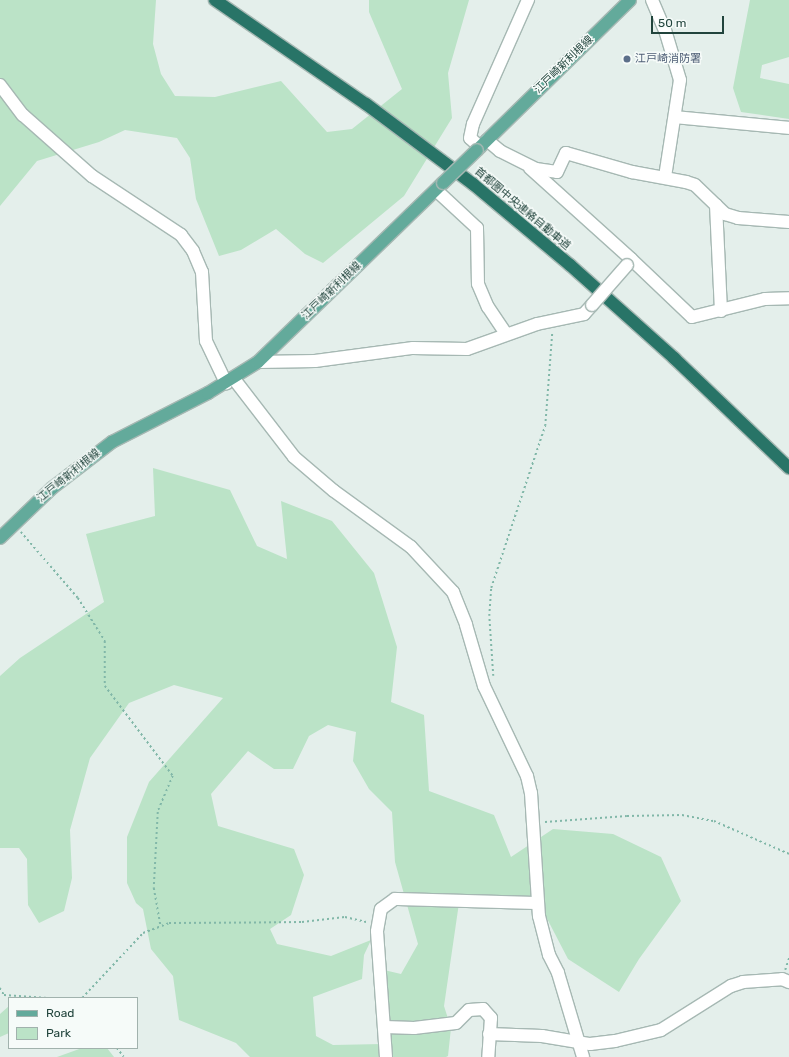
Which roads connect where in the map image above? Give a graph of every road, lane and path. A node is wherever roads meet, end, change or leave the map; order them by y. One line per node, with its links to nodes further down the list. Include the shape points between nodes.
1 (215, 0): 21 (highway, 首都圏中央連絡自動車道, via 366,104 473,184 651,338)
2 (528, 0): 8 (street, via 473,124 470,138)
3 (630, 0): 8 (main road, 江戸崎新利根線)
4 (652, 0): 6 (street, via 665,30 680,80)
5 (0, 85): 20 (street, via 23,115 92,176 181,235 193,251 202,272 206,341)
6 (675, 117): 7 (street); 10 (street)
7 (789, 128)
8 (481, 145): 9 (street, via 500,151); 11 (main road, 江戸崎新利根線, bridge)
9 (529, 166): 10 (street, via 557,172 566,153 632,172); 14 (street)
10 (665, 176): 12 (street, via 694,185)
11 (440, 187): 18 (street, via 477,228 478,284 488,307); 19 (main road, 江戸崎新利根線)
12 (716, 205): 13 (street, via 725,214 738,218); 16 (street)
13 (789, 222)
14 (629, 262): 16 (street, via 692,317); 17 (street, bridge, via 584,314)
15 (789, 298): 16 (street, via 765,299)
16 (721, 311)
17 (552, 320): 18 (street); 24 (path, via 545,426 491,588 489,616 494,683)
18 (506, 334): 19 (street, via 467,349 413,348 315,361)
19 (258, 362): 20 (main road, 江戸崎新利根線)
20 (230, 381): 22 (main road, 江戸崎新利根線, via 112,442 76,467); 24 (street, via 294,457 334,491 410,547 453,592 466,625)
21 (789, 468)
22 (14, 524): 23 (main road, 江戸崎新利根線); 29 (path, via 78,598 105,641 105,686 173,776 158,812 154,888)
23 (0, 538)
24 (484, 686): 25 (street, via 527,776)
25 (533, 822): 26 (path, via 682,815 714,820); 27 (street)
26 (789, 854)
27 (538, 904): 28 (street, via 395,899 381,909); 38 (street, via 548,955 558,974)
28 (378, 924): 29 (path, via 345,917 302,922 169,923); 36 (street)
29 (161, 926): 35 (path, via 143,934)
30 (789, 982): 38 (street, via 782,979 737,984 726,988 674,1023 651,1034 599,1044)
31 (0, 988): 32 (path)
32 (4, 995): 33 (path); 34 (path)
33 (0, 997)
34 (33, 997)
35 (83, 997)
36 (385, 1027): 37 (street, via 414,1028 456,1023 469,1010 476,1008 484,1009 491,1018); 41 (street)
37 (489, 1034): 38 (street, via 542,1036); 42 (street)
38 (580, 1042): 43 (street)
39 (118, 1049): 40 (path)
40 (124, 1057)
41 (386, 1057)
42 (488, 1057)
43 (583, 1057)

